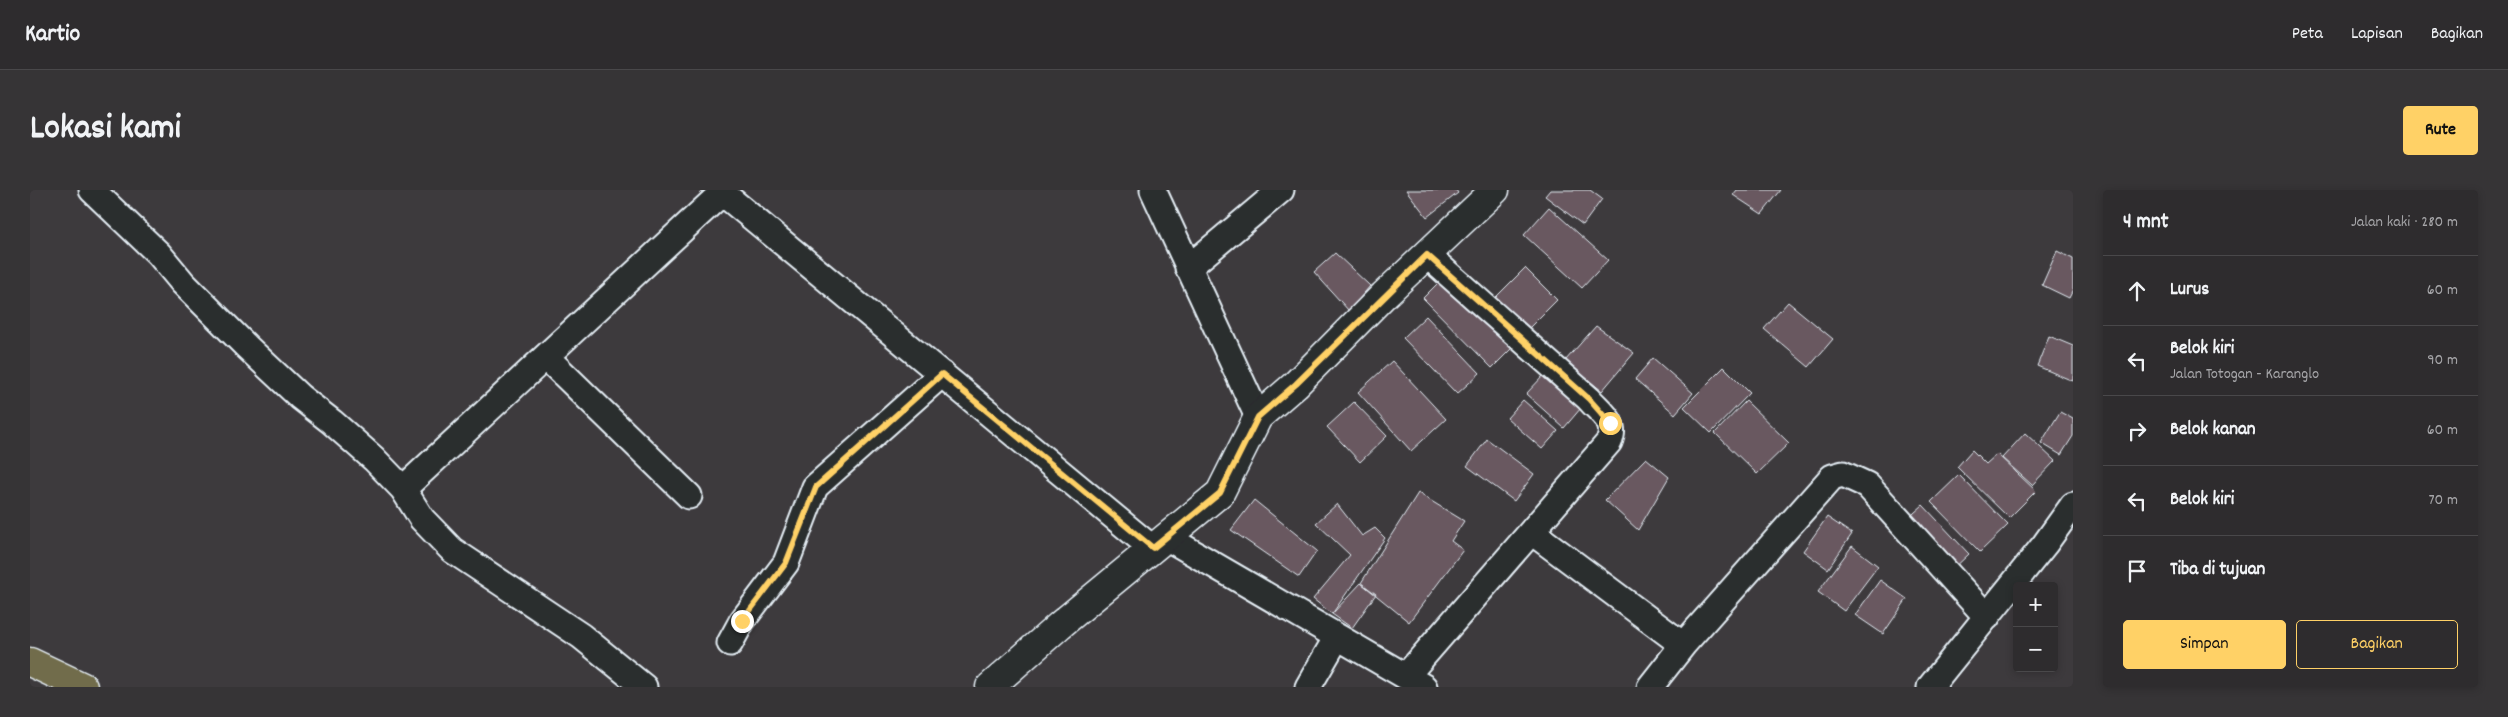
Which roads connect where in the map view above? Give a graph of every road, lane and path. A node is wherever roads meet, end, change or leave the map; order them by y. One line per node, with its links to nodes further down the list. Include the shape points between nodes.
1 (1153, 190): 7 (street)
2 (1281, 190): 7 (street)
3 (722, 191): 8 (street); 9 (street)
4 (1482, 194): 6 (main road)
5 (106, 195): 11 (street, via 183,283 246,347 300,398 362,448)
6 (1427, 255): 10 (main road); 14 (street, via 1589,399 1613,429 1609,442)
7 (1188, 268): 10 (street)
8 (546, 357): 11 (street); 12 (street)
9 (942, 374): 15 (street); 18 (street, via 816,487 786,563 742,621)
10 (1258, 417): 15 (main road, via 1220,493)
11 (403, 489): 23 (street, via 422,519 452,550 581,636)
12 (689, 496)
13 (2073, 506): 16 (street)
14 (1533, 533): 19 (street); 21 (street)
15 (1160, 543): 17 (street); 24 (main road, via 1060,624)
16 (1987, 617): 19 (street, via 1867,485 1843,474 1832,476); 27 (street)
17 (1337, 637): 21 (street); 25 (street)
18 (730, 643)
19 (1683, 645): 26 (street)
20 (30, 662): 22 (highway)
21 (1415, 682)
22 (82, 687)
23 (644, 687)
24 (990, 687)
25 (1308, 687)
26 (1650, 687)
27 (1930, 687)

